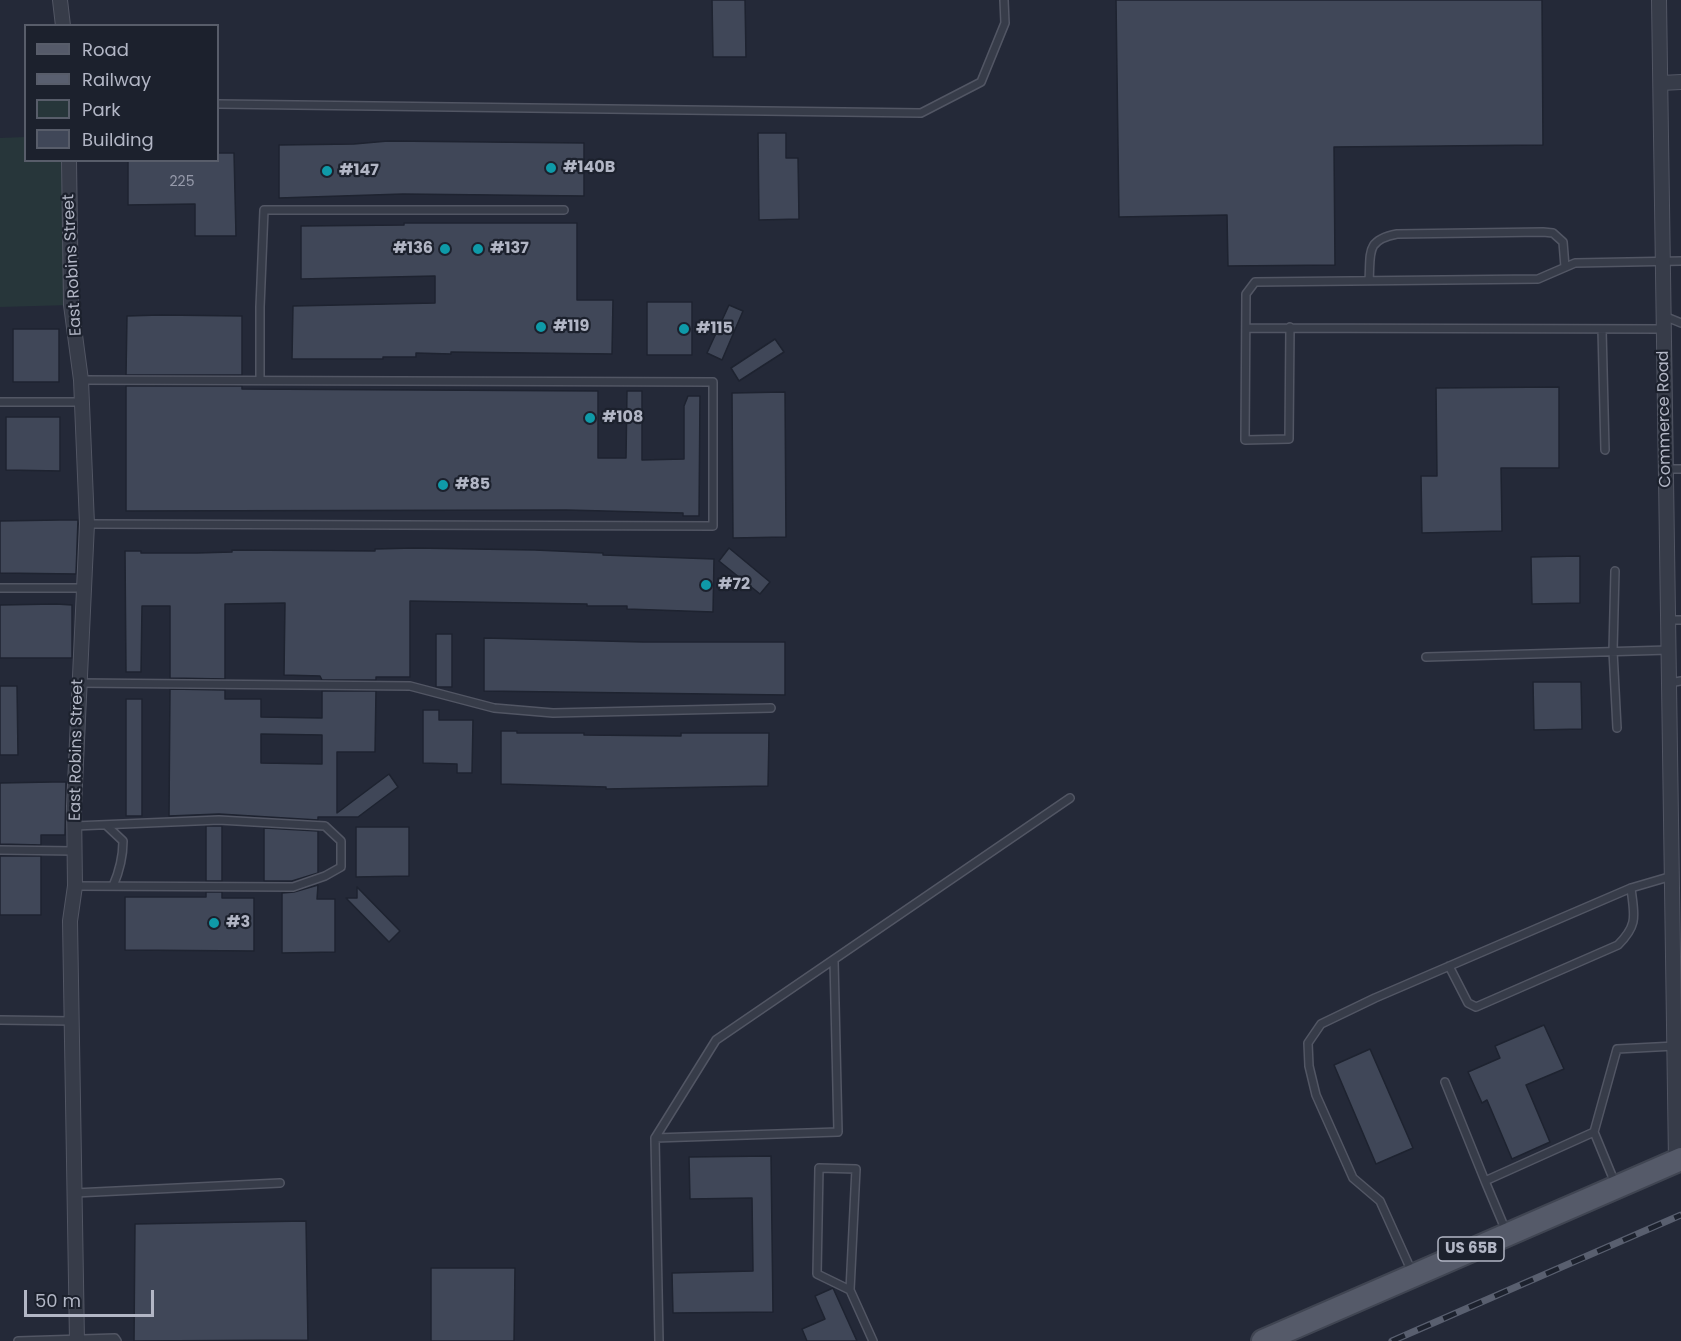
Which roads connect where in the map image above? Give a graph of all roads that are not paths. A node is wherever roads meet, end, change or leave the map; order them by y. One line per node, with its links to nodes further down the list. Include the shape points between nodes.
1 (60, 0): 4 (street)
2 (1004, 0): 7 (lane, via 1005,24 981,81 921,113)
3 (1659, 0): 5 (street, Commerce Road)
4 (63, 24)
5 (1661, 82): 6 (street); 11 (street, Commerce Road)
6 (1681, 82)
7 (219, 104)
8 (69, 162): 19 (street, East Robins Street, via 71,305)
9 (564, 210): 20 (lane, via 264,210)
10 (1681, 261): 11 (lane)
11 (1663, 262): 12 (lane, via 1575,263); 14 (street, Commerce Road)
12 (1565, 267): 13 (lane, via 1538,279); 13 (lane, via 1563,242 1553,233 1397,234 1374,243)
13 (1369, 281): 17 (lane, via 1255,282 1246,294)
14 (1664, 322): 15 (lane); 18 (lane); 24 (street, Commerce Road)
15 (1681, 323)
16 (1290, 327): 17 (lane); 17 (lane, via 1289,439 1245,440); 18 (lane)
17 (1246, 328)
18 (1602, 329): 23 (lane)
19 (81, 380): 20 (lane); 22 (street, East Robins Street)
20 (260, 381): 26 (lane, via 713,382 713,526)
21 (0, 402): 22 (lane)
22 (82, 402): 26 (street, East Robins Street)
23 (1605, 450)
24 (1666, 469): 25 (lane); 30 (street, Commerce Road)
25 (1681, 469)
26 (87, 524): 29 (street, East Robins Street)
27 (1615, 571): 32 (lane)
28 (0, 588): 29 (lane)
29 (84, 588): 34 (street, East Robins Street)
30 (1675, 620): 31 (street, Commerce Road)
31 (1669, 650): 32 (lane); 35 (street, Commerce Road)
32 (1613, 651): 33 (lane); 37 (lane)
33 (1426, 657)
34 (79, 682): 36 (lane, via 410,686 494,708 553,713); 40 (street, East Robins Street)
35 (1675, 682): 43 (street, Commerce Road)
36 (771, 708)
37 (1617, 728)
38 (1070, 798): 47 (lane)
39 (106, 825): 40 (lane); 45 (lane, via 123,841 123,858); 45 (lane, via 219,820 325,826 341,841 341,867 293,887)
40 (75, 826): 42 (street, East Robins Street)
41 (0, 850): 42 (lane)
42 (75, 851): 44 (street, East Robins Street)
43 (1672, 876): 46 (lane); 51 (street, Commerce Road)
44 (75, 886): 45 (lane); 50 (street, East Robins Street, via 70,921)
45 (113, 886)
46 (1631, 888): 48 (lane); 48 (lane, via 1634,915 1630,933 1618,945 1476,1007 1468,1003)
47 (834, 960): 54 (lane, via 716,1040); 54 (lane, via 838,1132)
48 (1449, 966): 61 (lane, via 1321,1024 1308,1043 1316,1095 1353,1178 1380,1201)
49 (0, 1020): 50 (lane)
50 (73, 1021): 59 (street, East Robins Street)
51 (1678, 1045): 53 (lane, via 1617,1049); 55 (street, Commerce Road)
52 (1445, 1082): 56 (lane)
53 (1594, 1132): 56 (lane); 58 (lane)
54 (655, 1138): 66 (lane)
55 (1678, 1160): 58 (main road, US 65B)
56 (1485, 1181): 60 (lane)
57 (280, 1183): 59 (lane)
58 (1617, 1187): 60 (main road, US 65B)
59 (75, 1192): 63 (street, East Robins Street)
60 (1507, 1233): 61 (main road, US 65B)
61 (1413, 1274): 68 (main road, US 65B)
62 (850, 1290): 62 (lane, via 856,1169 819,1168 817,1274); 67 (lane)
63 (77, 1340): 64 (lane); 65 (lane)
64 (18, 1341)
65 (117, 1341)
66 (659, 1341)
67 (873, 1341)
68 (1263, 1341)

